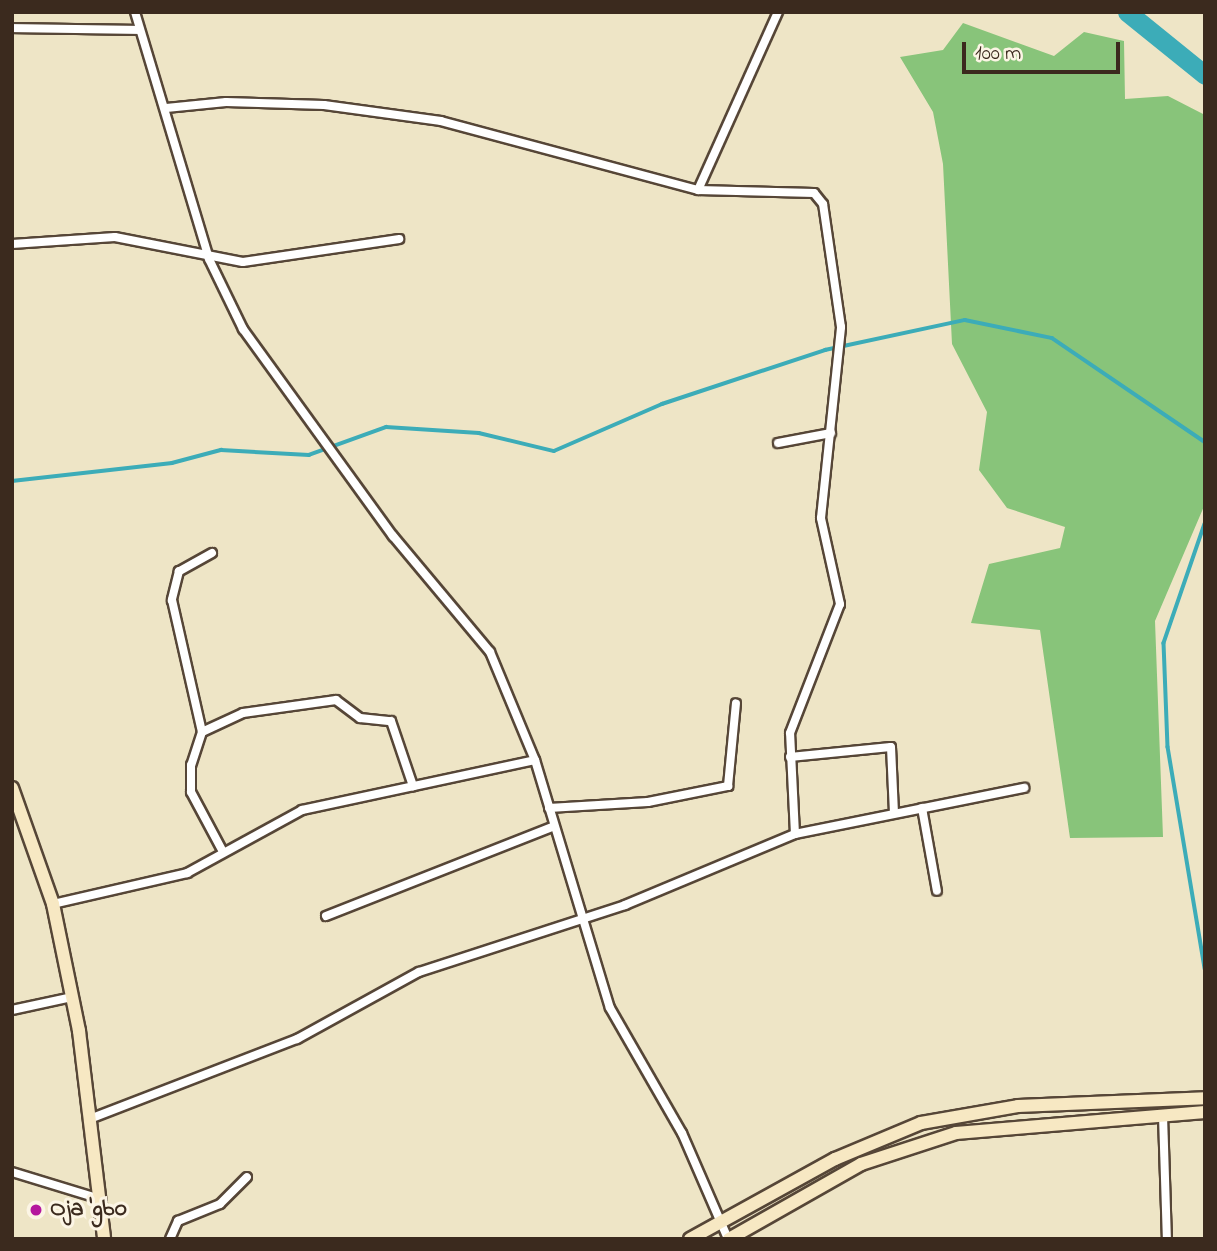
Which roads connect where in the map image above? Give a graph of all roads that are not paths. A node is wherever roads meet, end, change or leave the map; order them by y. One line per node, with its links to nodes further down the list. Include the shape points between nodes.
1 (135, 12): 4 (street)
2 (778, 12): 6 (street)
3 (12, 28): 4 (street)
4 (139, 30): 5 (street)
5 (166, 108): 6 (street, via 290,101 441,121); 9 (street)
6 (698, 190): 10 (street, via 814,193 823,204 841,327 842,358)
7 (399, 239): 9 (street, via 263,261)
8 (12, 244): 9 (street, via 116,237)
9 (209, 259): 16 (street, via 243,329 406,552 481,637)
10 (831, 433): 11 (street); 15 (street, via 821,518 840,604 797,702)
11 (778, 443)
12 (212, 553): 14 (street, via 179,571 172,600)
13 (736, 703): 20 (street, via 728,786 648,802)
14 (202, 732): 17 (street, via 243,713 336,700 360,718 391,721); 25 (street, via 189,778)
15 (790, 757): 22 (street, via 891,747); 24 (street)
16 (535, 760): 17 (street); 20 (street)
17 (413, 786): 25 (street, via 302,810)
18 (12, 788): 27 (main road)
19 (1024, 788): 21 (street)
20 (549, 808): 23 (street)
21 (922, 808): 22 (street); 26 (street)
22 (894, 812): 24 (street)
23 (554, 826): 28 (street); 29 (street)
24 (795, 834): 29 (street)
25 (222, 850): 27 (street, via 162,882)
26 (936, 891)
27 (53, 904): 30 (main road)
28 (326, 916)
29 (580, 920): 35 (street, via 419,972 298,1039); 39 (street, via 615,1021 682,1133)
30 (72, 997): 31 (street); 35 (main road)
31 (12, 1010)
32 (1205, 1098): 39 (main road, via 1018,1106 921,1123 835,1158)
33 (1205, 1112): 34 (main road)
34 (1163, 1115): 43 (main road, via 1054,1120 911,1144 861,1164); 44 (street)
35 (92, 1118): 38 (main road)
36 (12, 1172): 38 (street)
37 (247, 1177): 41 (street, via 220,1204 178,1221)
38 (97, 1198): 40 (main road)
39 (723, 1225): 42 (main road); 43 (street)
40 (104, 1239)
41 (170, 1239)
42 (690, 1239)
43 (729, 1239)
44 (1167, 1239)

